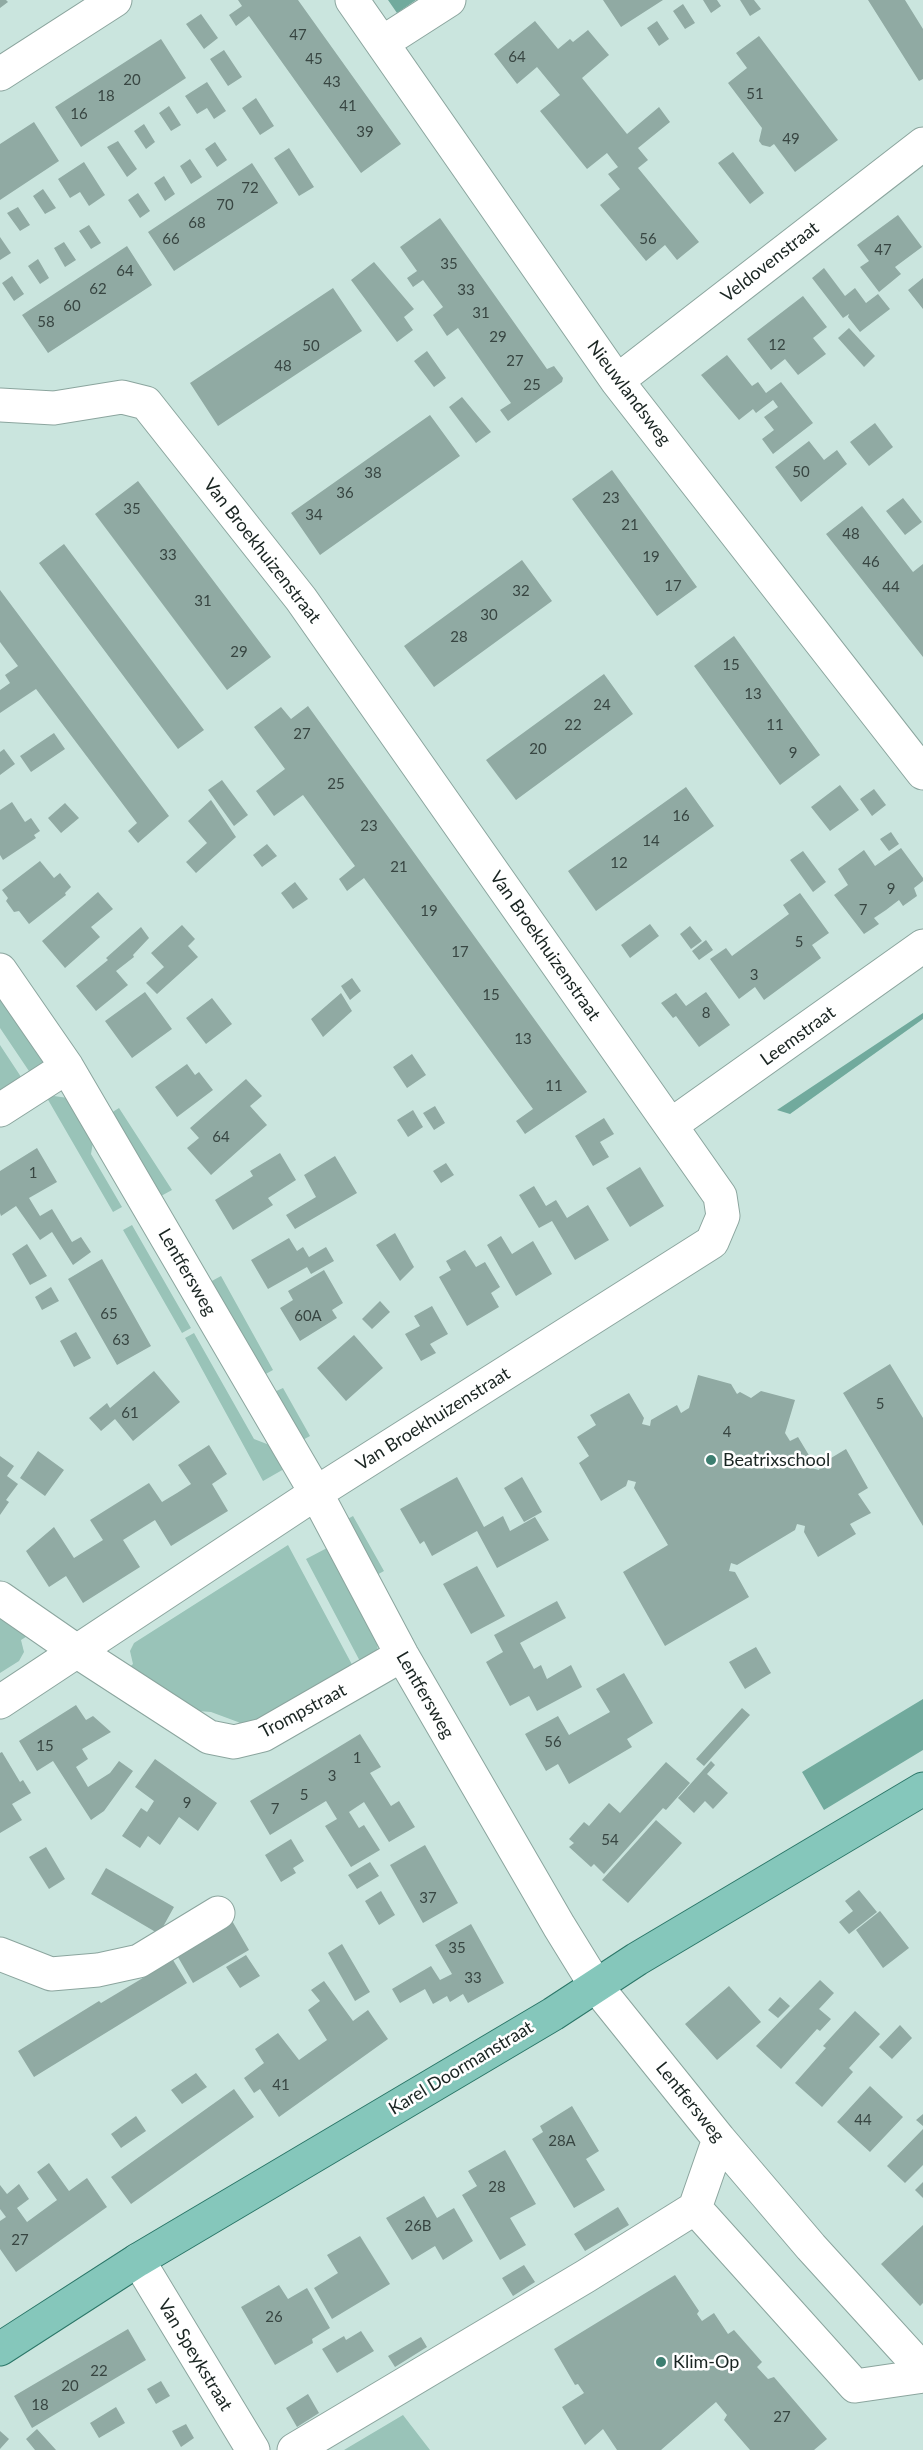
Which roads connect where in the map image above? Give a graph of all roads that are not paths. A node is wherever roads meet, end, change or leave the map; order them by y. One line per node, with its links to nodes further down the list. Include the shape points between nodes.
1 (115, 0): 5 (street)
2 (352, 0): 4 (street, Nieuwlandsweg)
3 (449, 0): 4 (street)
4 (382, 43): 7 (street, Nieuwlandsweg)
5 (0, 74)
6 (923, 144): 7 (street, Veldovenstraat)
7 (617, 381): 9 (street, Nieuwlandsweg)
8 (0, 405): 14 (street, Van Broekhuizenstraat, via 54,408 122,397 146,403 300,599)
9 (923, 772)
10 (923, 946): 14 (street, Leemstraat)
11 (0, 970): 12 (street, Lentfersweg)
12 (67, 1067): 13 (street); 15 (street, Lentfersweg)
13 (0, 1110)
14 (671, 1125): 15 (street, Van Broekhuizenstraat, via 720,1196 723,1216 712,1242)
15 (316, 1493): 17 (street); 18 (street, Lentfersweg)
16 (0, 1598): 17 (street, Trompstraat)
17 (78, 1652): 18 (street, Trompstraat, via 209,1737 234,1742 263,1736); 19 (street)
18 (402, 1655): 23 (street, Lentfersweg)
19 (0, 1702)
20 (923, 1789): 23 (main road, Karel Doormanstraat)
21 (218, 1913): 22 (street, via 139,1961 98,1970 51,1974)
22 (0, 1954)
23 (596, 1986): 24 (street, Lentfersweg); 26 (main road, Karel Doormanstraat)
24 (719, 2139): 25 (street); 28 (street, Lentfersweg)
25 (695, 2208): 29 (street, via 855,2386); 31 (street)
26 (138, 2260): 27 (main road, Karel Doormanstraat); 30 (street, Van Speykstraat)
27 (0, 2349)
28 (923, 2370)
29 (923, 2376)
30 (252, 2450)
31 (294, 2450)

